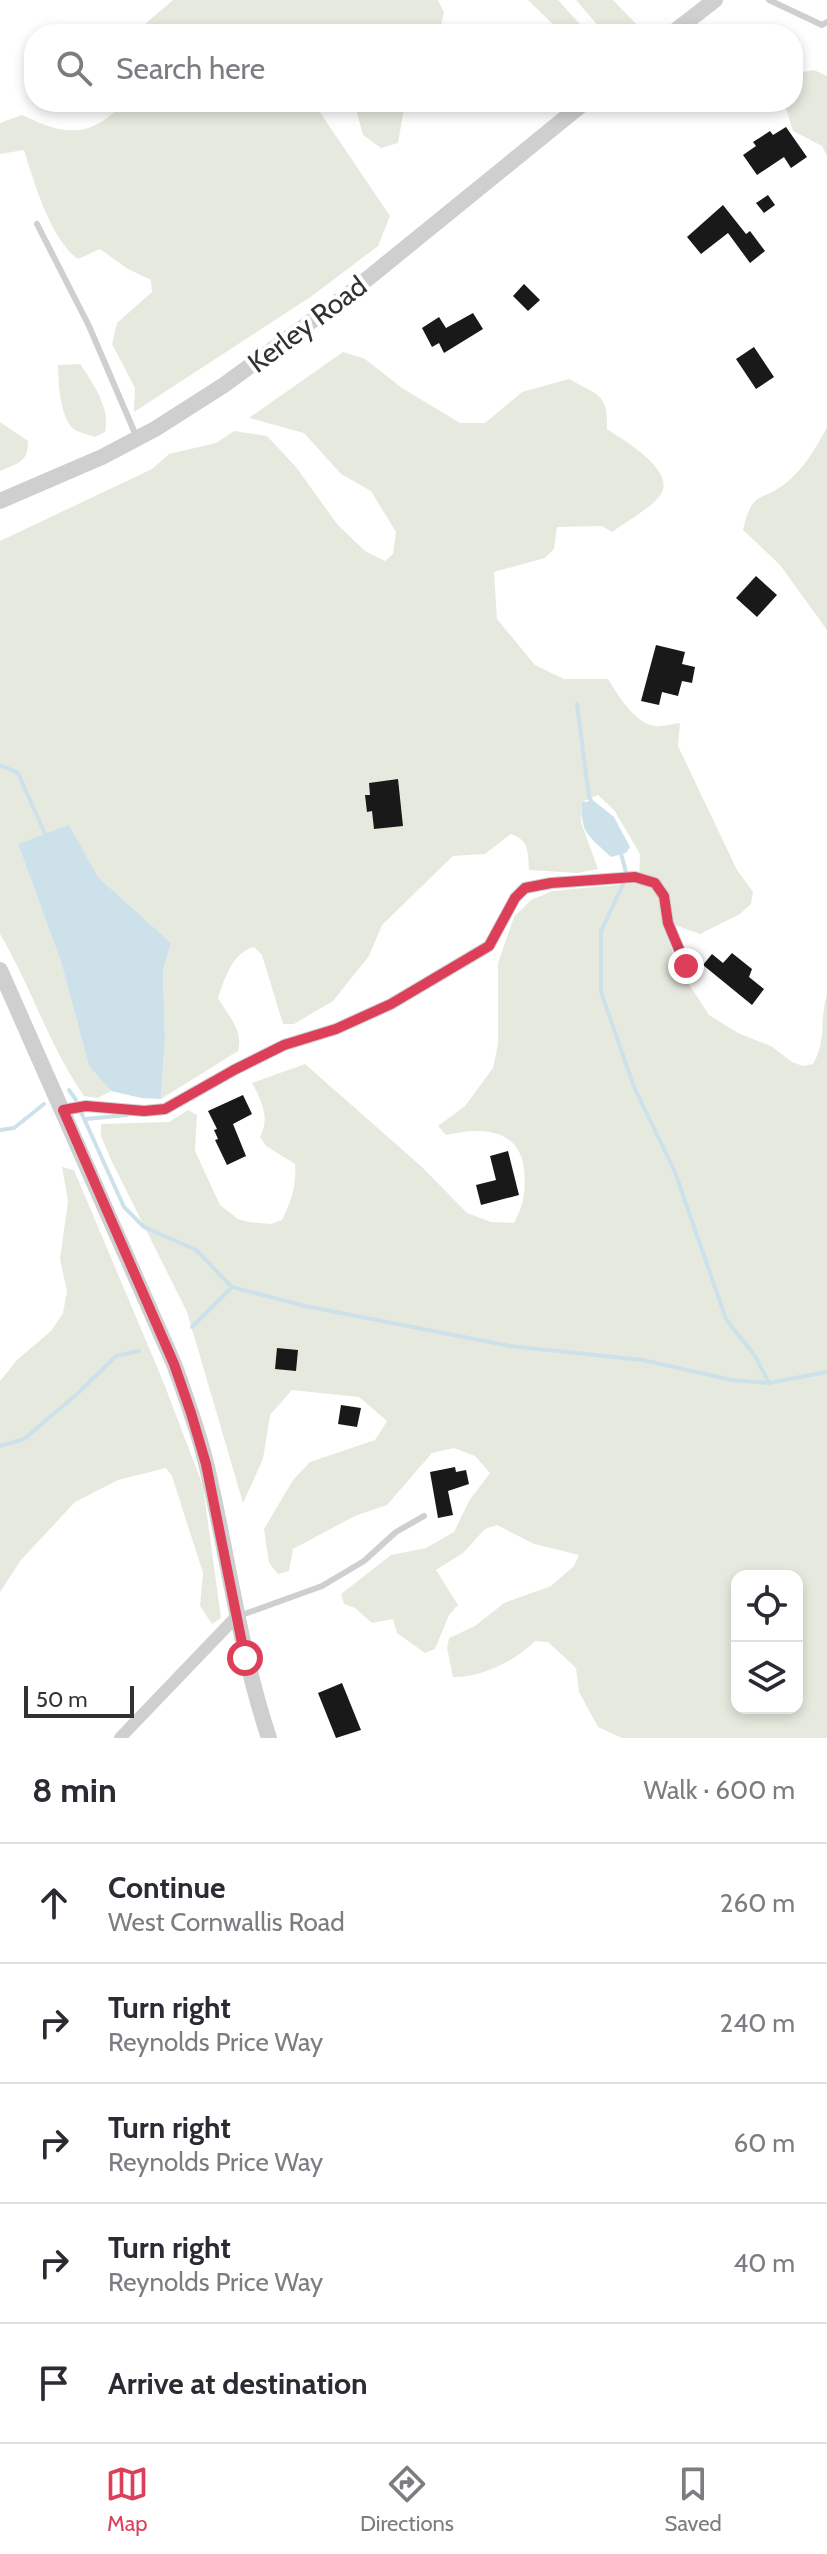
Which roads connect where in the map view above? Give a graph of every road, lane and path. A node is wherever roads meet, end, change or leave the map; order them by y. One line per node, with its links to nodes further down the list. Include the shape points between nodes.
1 (715, 0): 4 (street)
2 (769, 0): 3 (lane, via 811,21)
3 (827, 22)
4 (684, 24)
5 (573, 112): 7 (street, Kerley Road, via 350,293 224,385)
6 (37, 224): 7 (lane)
7 (137, 438): 8 (street, Kerley Road)
8 (0, 501)
9 (686, 966): 11 (street, via 655,883 635,877 525,888 489,946 391,1004 284,1045 165,1109)
10 (0, 970): 11 (street)
11 (63, 1110): 13 (street, via 191,1413)
12 (424, 1516): 13 (lane, via 322,1586)
13 (236, 1617): 14 (street); 15 (street)
14 (120, 1738)
15 (269, 1738)

